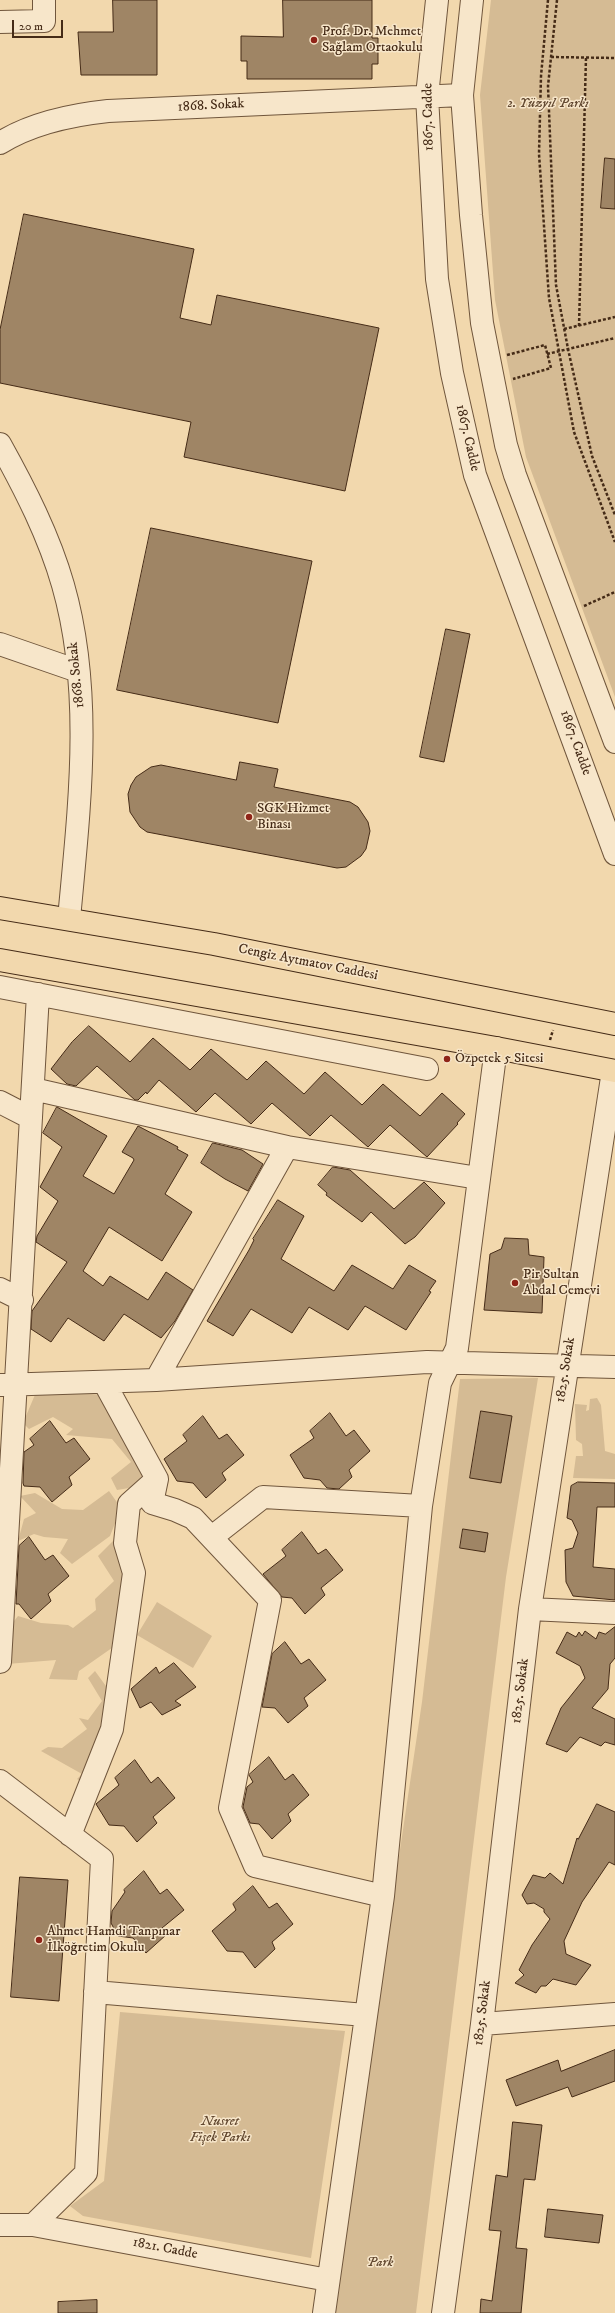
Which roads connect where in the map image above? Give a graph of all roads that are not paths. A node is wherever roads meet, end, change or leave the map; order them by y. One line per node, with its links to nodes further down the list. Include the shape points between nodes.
1 (44, 0): 4 (street, via 44,21)
2 (437, 0): 6 (street, 1867. Cadde)
3 (472, 0): 5 (street)
4 (0, 22)
5 (462, 95): 6 (street, 1868. Sokak); 11 (street, via 482,323 506,445)
6 (427, 96): 7 (street, 1868. Sokak, via 94,112 36,126); 12 (street, 1867. Cadde, via 437,279 447,349 471,460)
7 (0, 143)
8 (0, 444): 10 (street, 1868. Sokak, via 32,505 63,585 71,618)
9 (0, 644): 10 (street)
10 (78, 671): 14 (street, 1868. Sokak, via 81,713 79,804)
11 (615, 742)
12 (615, 854)
13 (0, 908): 14 (main road, Cengiz Aytmatov Caddesi)
14 (69, 919): 19 (main road, Cengiz Aytmatov Caddesi, via 214,944)
15 (0, 960): 20 (main road)
16 (0, 987): 17 (street)
17 (38, 994): 21 (street); 23 (street)
18 (615, 1015): 19 (street)
19 (615, 1024)
20 (496, 1048): 22 (main road); 27 (street)
21 (427, 1069)
22 (614, 1071): 31 (street, 1825. Sokak)
23 (33, 1089): 25 (street); 26 (street)
24 (0, 1102): 25 (street)
25 (32, 1118): 29 (street)
26 (288, 1147): 27 (street); 33 (street)
27 (478, 1178): 30 (street, via 457,1348)
28 (0, 1289): 29 (street)
29 (22, 1300): 35 (street)
30 (450, 1363): 31 (street); 33 (street, via 426,1362); 37 (street, via 440,1383)
31 (567, 1366): 32 (street); 39 (street, 1825. Sokak)
32 (615, 1367)
33 (156, 1380): 34 (street)
34 (104, 1382): 35 (street); 36 (street)
35 (9, 1384): 41 (street)
36 (156, 1479): 38 (street, via 152,1502 193,1518); 43 (street, via 129,1504 125,1543 134,1574 112,1729)
37 (421, 1506): 38 (street, via 263,1497); 44 (street)
38 (212, 1537): 44 (street, via 270,1600 230,1808 255,1866)
39 (530, 1609): 40 (street); 48 (street, 1825. Sokak)
40 (615, 1613)
41 (0, 1662)
42 (0, 1781): 43 (street)
43 (70, 1835): 45 (street, via 102,1859)
44 (383, 1896): 47 (street)
45 (95, 1992): 47 (street); 50 (street, via 86,2173)
46 (615, 2014): 48 (street)
47 (365, 2015): 51 (street)
48 (482, 2024): 53 (street, 1825. Sokak)
49 (0, 2225): 50 (street, 1821. Cadde)
50 (33, 2225): 51 (street, 1821. Cadde)
51 (328, 2280): 52 (street)
52 (324, 2313)
53 (443, 2313)

